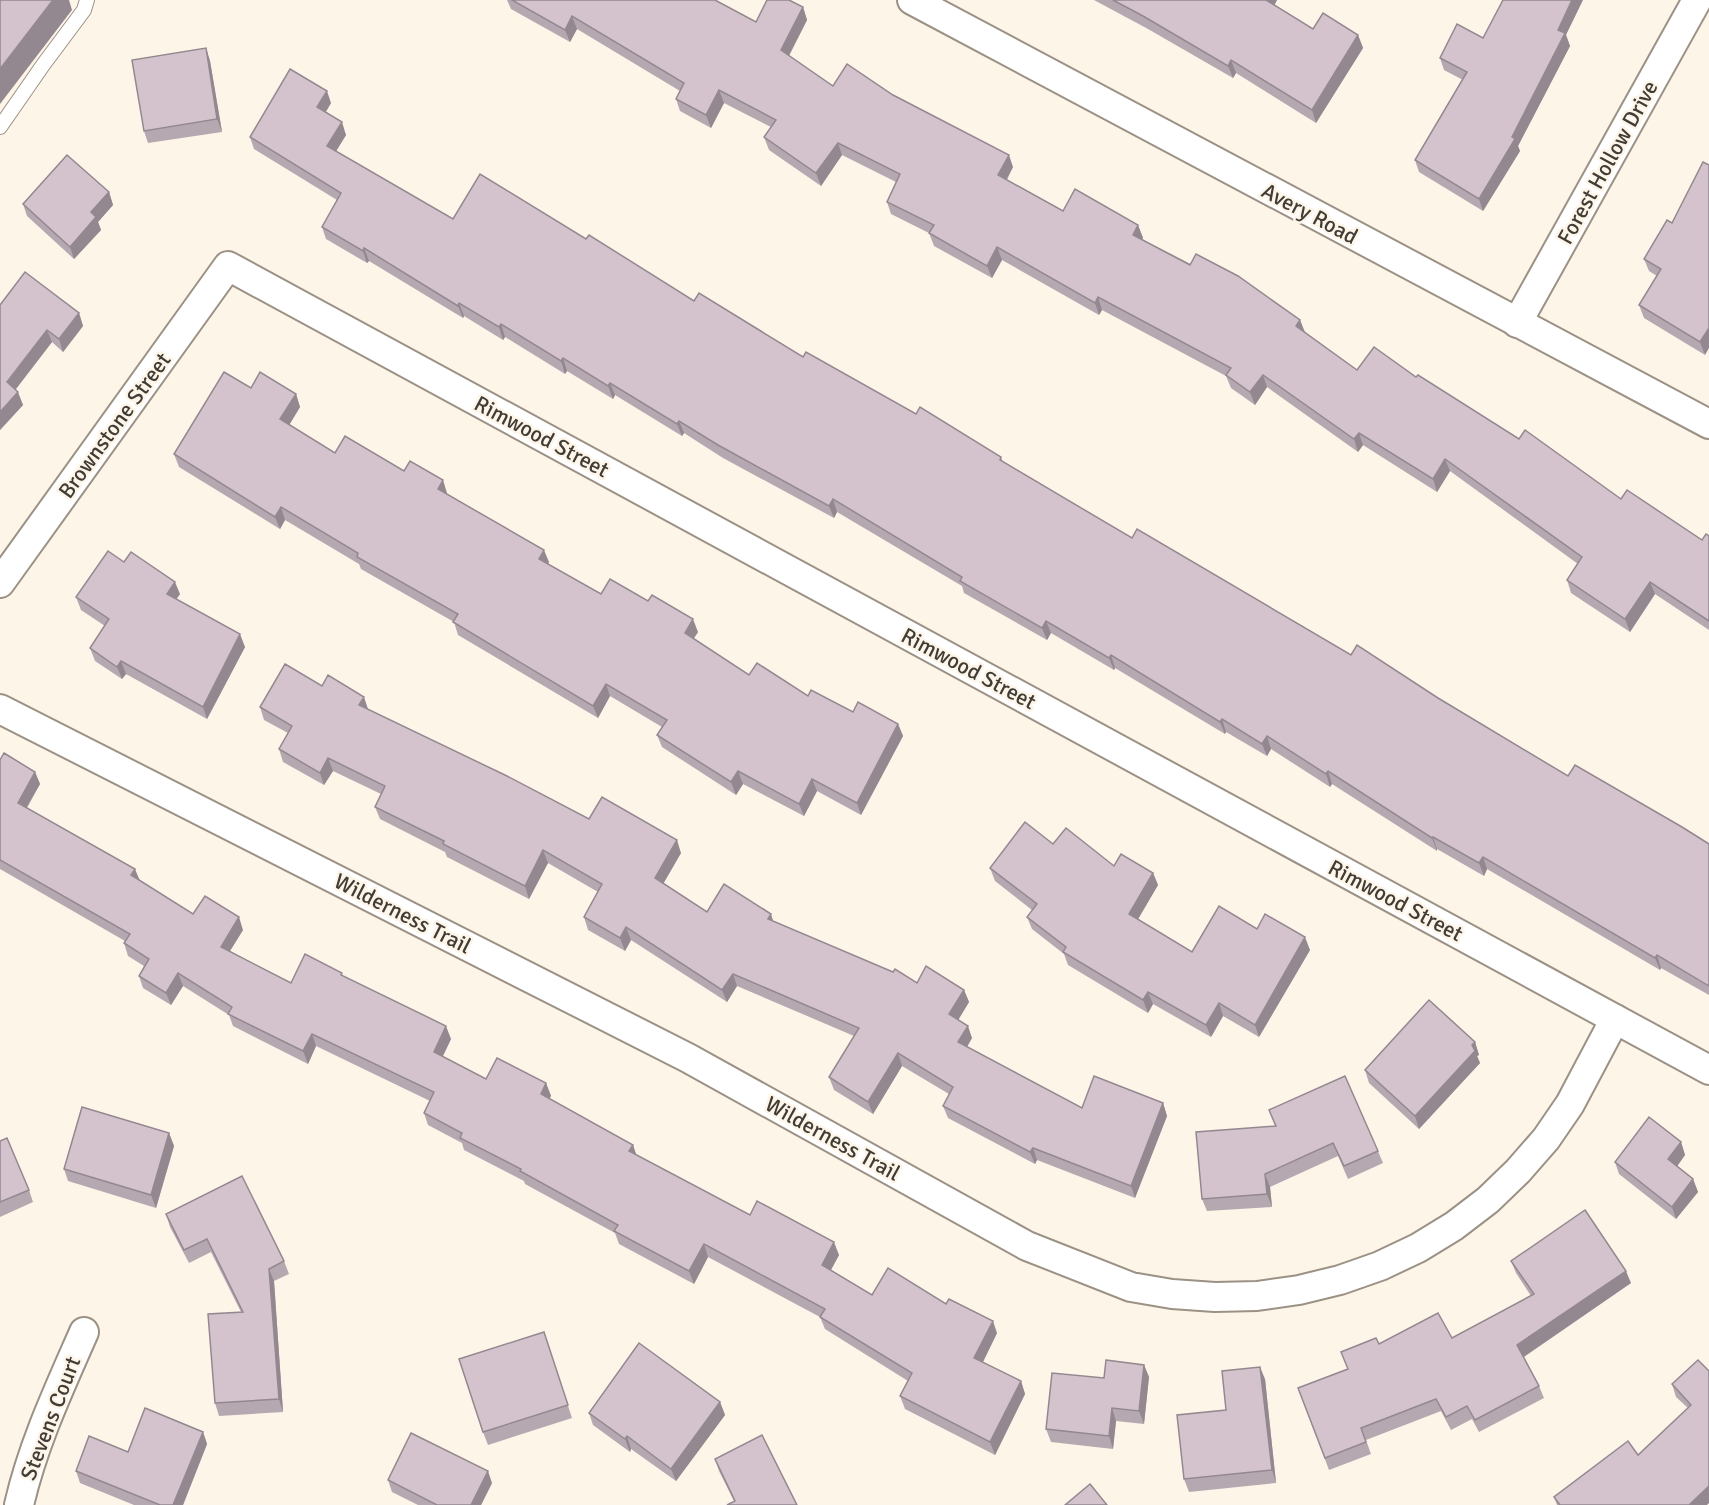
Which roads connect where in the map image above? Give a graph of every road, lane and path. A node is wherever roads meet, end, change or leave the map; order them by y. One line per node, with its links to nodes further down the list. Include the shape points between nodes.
1 (87, 0): 4 (lane, via 84,10)
2 (912, 0): 6 (street, Avery Road)
3 (1697, 0): 6 (street, Forest Hollow Drive)
4 (0, 128)
5 (228, 266): 8 (street, Brownstone Street); 10 (street, Rimwood Street)
6 (1518, 323): 7 (street, Avery Road)
7 (1709, 424)
8 (0, 583)
9 (0, 709): 10 (street, Wilderness Trail, via 688,1058 1028,1246 1131,1287 1215,1298 1257,1296 1340,1280 1418,1248 1488,1200 1546,1139 1570,1104)
10 (1615, 1019): 11 (street, Rimwood Street)
11 (1709, 1070)
12 (84, 1332): 13 (street, Stevens Court, via 43,1424)
13 (18, 1505)

